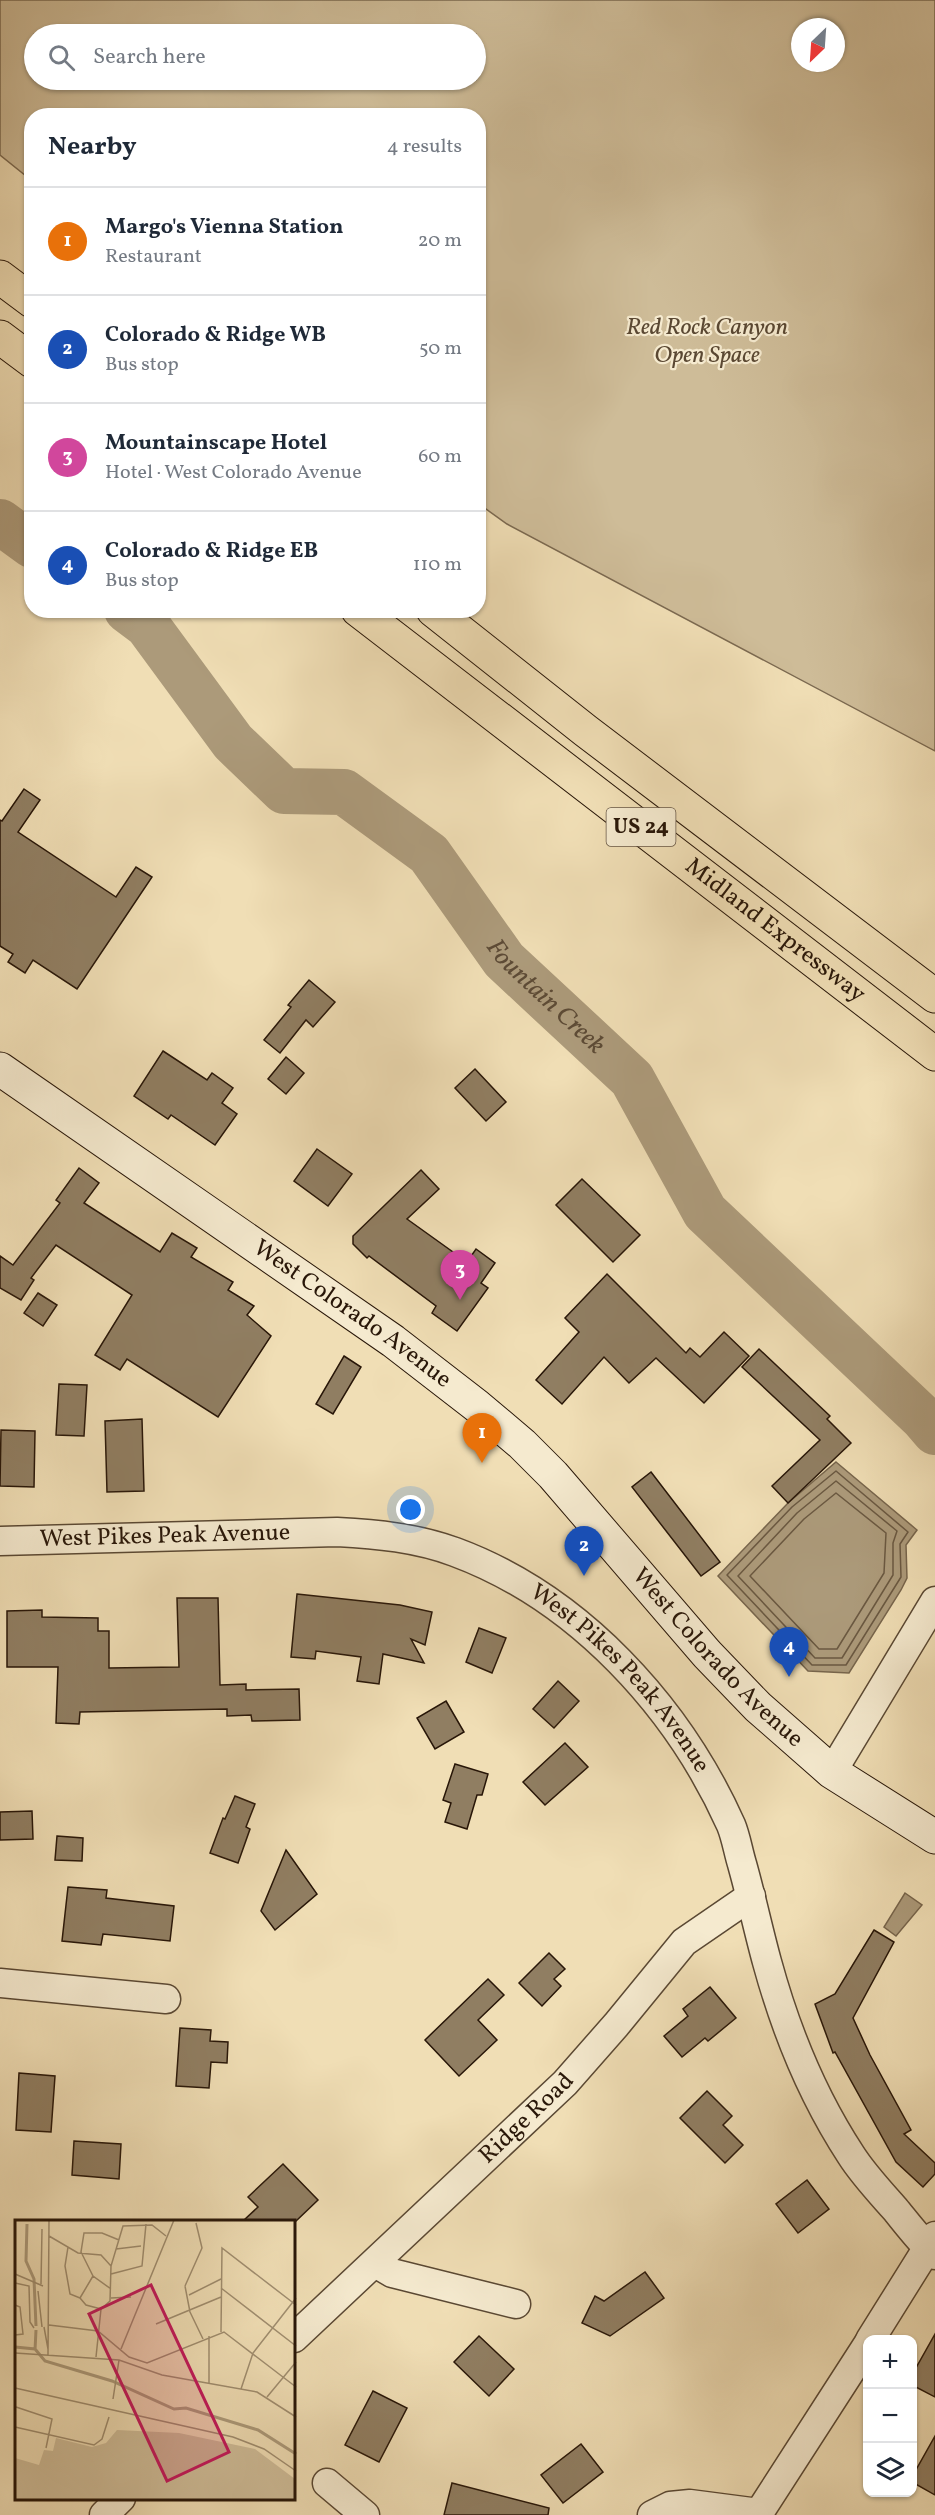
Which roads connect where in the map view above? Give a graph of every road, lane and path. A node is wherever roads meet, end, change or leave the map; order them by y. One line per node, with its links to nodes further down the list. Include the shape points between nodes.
1 (0, 278): 2 (highway)
2 (24, 295)
3 (0, 337): 4 (highway)
4 (24, 355)
5 (368, 618): 8 (highway, Midland Expressway / US 24)
6 (444, 618): 7 (highway, Midland Expressway / US 24)
7 (935, 996)
8 (935, 1054)
9 (0, 1069): 12 (main road, West Colorado Avenue, via 393,1341 522,1444 707,1654 758,1707)
10 (0, 1541): 14 (street, West Pikes Peak Avenue, via 380,1534 455,1552 498,1571 573,1621 617,1660 668,1716 694,1754 732,1827)
11 (935, 1601): 12 (street)
12 (832, 1772): 13 (main road, West Colorado Avenue)
13 (935, 1837)
14 (751, 1896): 17 (street, West Pikes Peak Avenue, via 787,2026 829,2118 851,2156); 18 (street, Ridge Road, via 684,1942 565,2083)
15 (0, 1983): 16 (street)
16 (166, 1999)
17 (933, 2247): 20 (street)
18 (375, 2263): 19 (street, via 392,2272); 21 (street, Ridge Road)
19 (516, 2304)
20 (873, 2335)
21 (296, 2336)
22 (863, 2350): 25 (street)
23 (327, 2483): 27 (street)
24 (121, 2500): 26 (street)
25 (760, 2514): 28 (street, via 690,2504 670,2506)
26 (104, 2515)
27 (365, 2515)
28 (652, 2515)

